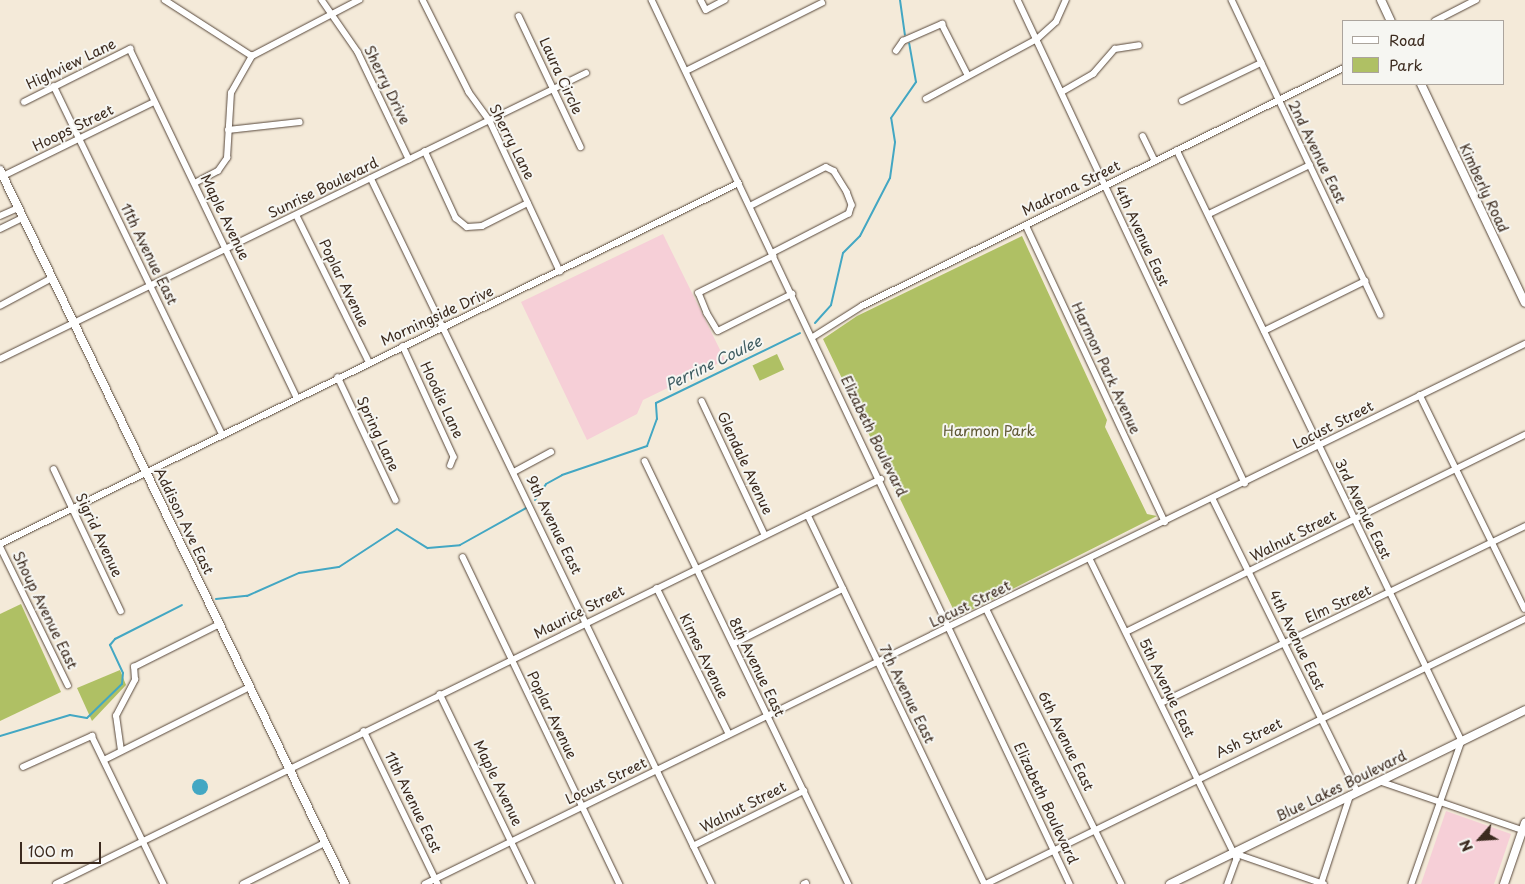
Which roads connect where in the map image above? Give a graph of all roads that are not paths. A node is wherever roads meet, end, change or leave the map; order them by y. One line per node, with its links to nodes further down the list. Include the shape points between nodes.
1 (322, 0): 14 (street, Sherry Drive)
2 (359, 0): 14 (street)
3 (422, 0): 37 (street, Sherry Lane, via 469,92)
4 (652, 0): 25 (street, Elizabeth Boulevard)
5 (701, 0): 6 (street, via 706,10)
6 (725, 0)
7 (1018, 0): 18 (street, 4th Avenue East)
8 (1066, 0): 18 (street, via 1056,22)
9 (1232, 0): 23 (street, 2nd Avenue East)
10 (1381, 0): 16 (main road)
11 (1476, 0): 17 (street)
12 (170, 1): 22 (street)
13 (822, 3): 25 (street)
14 (329, 15): 22 (street); 45 (street, Sherry Drive, via 358,52)
15 (519, 16): 30 (street, Laura Circle)
16 (1391, 20)
17 (1437, 20)
18 (1037, 38): 27 (street); 31 (street, 4th Avenue East)
19 (1139, 45): 31 (street, via 1115,49 1094,74)
20 (130, 49): 29 (street, Highview Lane); 35 (street, Maple Avenue)
21 (896, 51): 27 (street, via 903,41 942,24)
22 (252, 56): 39 (street, via 231,93)
23 (1261, 63): 33 (street, 2nd Avenue East); 36 (street)
24 (1342, 69): 33 (street, Madrona Street)
25 (686, 71): 51 (street, Elizabeth Boulevard)
26 (586, 73): 30 (street, Sunrise Boulevard)
27 (968, 75): 32 (street)
28 (1421, 85): 69 (main road, Kimberly Road)
29 (54, 86): 34 (street, Highview Lane); 41 (street, 11th Avenue East)
30 (552, 89): 37 (street, Sunrise Boulevard); 42 (street, Laura Circle)
31 (1062, 92): 52 (street, 4th Avenue East)
32 (926, 99)
33 (1278, 100): 43 (street, Madrona Street); 47 (street, 2nd Avenue East)
34 (24, 102)
35 (154, 102): 41 (street, Hoops Street); 50 (street, Maple Avenue)
36 (1182, 102)
37 (490, 121): 44 (street, Sunrise Boulevard); 53 (street, Sherry Lane)
38 (300, 122): 39 (street)
39 (228, 130): 50 (street, via 224,164)
40 (1143, 136): 46 (street)
41 (79, 138): 48 (street, Hoops Street); 67 (street, 11th Avenue East)
42 (581, 147)
43 (1177, 150): 46 (street, Madrona Street); 56 (street, 3rd Avenue East)
44 (425, 152): 45 (street, Sunrise Boulevard); 53 (street, via 456,218 467,227 482,226)
45 (409, 159): 49 (street, Sunrise Boulevard)
46 (1155, 161): 52 (street, Madrona Street)
47 (1310, 164): 56 (street); 66 (street, 2nd Avenue East)
48 (1, 172): 55 (main road, Addison Ave East)
49 (371, 178): 58 (street, Sunrise Boulevard); 73 (street, 9th Avenue East)
50 (195, 183): 62 (street, Maple Avenue)
51 (739, 183): 54 (street, Elizabeth Boulevard); 64 (street, Morningside Drive)
52 (1105, 186): 60 (street, Madrona Street); 95 (street, 4th Avenue East)
53 (528, 203): 64 (street, Sherry Lane)
54 (750, 206): 63 (street, Elizabeth Boulevard); 63 (street, via 826,167 834,171 847,192 852,205 849,214)
55 (18, 208): 57 (street); 59 (main road, Addison Ave East)
56 (1209, 214): 74 (street, 3rd Avenue East)
57 (0, 216)
58 (297, 216): 62 (street, Sunrise Boulevard); 79 (street, Poplar Avenue)
59 (23, 218): 61 (street); 65 (main road, Addison Ave East)
60 (1026, 225): 75 (street, Madrona Street, via 862,306); 101 (street, Harmon Park Avenue)
61 (0, 229)
62 (228, 249): 67 (street, Sunrise Boulevard); 82 (street, Maple Avenue)
63 (773, 255): 68 (street, Elizabeth Boulevard); 68 (street, via 699,293 707,313 718,331)
64 (560, 271): 73 (street, Morningside Drive)
65 (52, 278): 70 (street); 72 (main road, Addison Ave East)
66 (1365, 281): 71 (street, 2nd Avenue East); 74 (street)
67 (151, 286): 72 (street, Sunrise Boulevard); 84 (street, 11th Avenue East)
68 (792, 294): 75 (street, Elizabeth Boulevard)
69 (1525, 303)
70 (0, 306)
71 (1381, 315)
72 (73, 325): 78 (street, Sunrise Boulevard); 92 (main road, Addison Ave East)
73 (444, 327): 77 (street, Morningside Drive); 93 (street, 9th Avenue East)
74 (1264, 331): 86 (street, 3rd Avenue East)
75 (812, 337): 94 (street, Elizabeth Boulevard)
76 (1525, 344): 81 (street, Locust Street)
77 (403, 346): 79 (street, Morningside Drive); 89 (street, Hoodie Lane, via 454,457)
78 (0, 359)
79 (369, 362): 80 (street, Morningside Drive)
80 (338, 377): 82 (street, Morningside Drive); 97 (street, Spring Lane)
81 (1420, 395): 86 (street, Locust Street); 91 (street)
82 (297, 397): 84 (street, Morningside Drive)
83 (702, 401): 103 (street, Glendale Avenue)
84 (222, 433): 92 (street, Morningside Drive)
85 (1525, 435): 91 (street, Walnut Street)
86 (1319, 446): 95 (street, Locust Street); 100 (street, 3rd Avenue East)
87 (551, 452): 93 (street)
88 (644, 461): 108 (street, 8th Avenue East)
89 (451, 465)
90 (54, 469): 98 (street, Sigrid Avenue)
91 (1457, 469): 100 (street, Walnut Street); 104 (street)
92 (145, 471): 98 (street, Morningside Drive); 118 (main road, Addison Ave East)
93 (514, 472): 117 (street, 9th Avenue East)
94 (881, 479): 99 (street, Maurice Street); 119 (street, Elizabeth Boulevard)
95 (1245, 482): 96 (street, Locust Street)
96 (1213, 499): 101 (street, Locust Street); 109 (street, 4th Avenue East)
97 (396, 500)
98 (72, 507): 105 (street, Morningside Drive); 115 (street, Sigrid Avenue)
99 (808, 515): 103 (street, Maurice Street); 111 (street, 7th Avenue East)
100 (1354, 520): 109 (street, Walnut Street); 112 (street, 3rd Avenue East)
101 (1166, 522): 107 (street, Locust Street)
102 (1525, 526): 104 (street, Elm Street)
103 (765, 535): 108 (street, Maurice Street)
104 (1492, 542): 112 (street, Elm Street); 113 (street)
105 (0, 545): 126 (street, Shoup Avenue East)
106 (463, 557): 123 (street, Poplar Avenue)
107 (1090, 559): 114 (street, Locust Street); 120 (street, 5th Avenue East)
108 (696, 568): 110 (street, Maurice Street); 122 (street, 8th Avenue East)
109 (1250, 572): 120 (street, Walnut Street); 121 (street, 4th Avenue East)
110 (657, 588): 117 (street, Maurice Street); 134 (street, Kimes Avenue)
111 (843, 589): 122 (street); 124 (street, 7th Avenue East)
112 (1390, 594): 121 (street, Elm Street); 125 (street, 3rd Avenue East)
113 (1525, 609)
114 (987, 610): 119 (street, Locust Street); 149 (street, 6th Avenue East)
115 (121, 611)
116 (1525, 619): 125 (street, Ash Street)
117 (586, 623): 123 (street, Maurice Street); 140 (street, 9th Avenue East)
118 (220, 624): 127 (main road, Addison Ave East); 136 (street, via 134,667 135,680 116,716)
119 (951, 627): 124 (street, Locust Street); 154 (street, Elizabeth Boulevard)
120 (1126, 632): 129 (street, 5th Avenue East)
121 (1283, 643): 129 (street, Elm Street); 132 (street, 4th Avenue East)
122 (733, 644): 131 (street, 8th Avenue East)
123 (511, 660): 128 (street, Maurice Street); 147 (street, Poplar Avenue)
124 (878, 664): 131 (street, Locust Street); 168 (street, 7th Avenue East)
125 (1426, 667): 132 (street, Ash Street); 135 (street, 3rd Avenue East)
126 (68, 685)
127 (250, 687): 136 (street); 139 (main road, Addison Ave East)
128 (440, 694): 133 (street, Maurice Street); 150 (street, Maple Avenue)
129 (1161, 704): 141 (street, 5th Avenue East)
130 (1525, 710): 135 (main road, Blue Lakes Boulevard)
131 (768, 717): 134 (street, Locust Street); 143 (street, 8th Avenue East)
132 (1321, 717): 141 (street, Ash Street); 144 (street, 4th Avenue East)
133 (364, 731): 139 (street, Maurice Street); 157 (street, 11th Avenue East)
134 (729, 734): 140 (street, Locust Street)
135 (1462, 741): 142 (main road, Blue Lakes Boulevard); 146 (street)
136 (120, 751): 137 (street)
137 (104, 760): 138 (street, via 92,736); 151 (street)
138 (23, 767)
139 (289, 768): 151 (street, Maurice Street); 152 (main road, Addison Ave East)
140 (656, 770): 147 (street, Locust Street); 153 (street, 9th Avenue East)
141 (1197, 778): 149 (street, Ash Street); 155 (street, 5th Avenue East)
142 (1379, 781): 144 (main road, Blue Lakes Boulevard); 146 (street)
143 (804, 791): 153 (street, Walnut Street); 167 (street, 8th Avenue East)
144 (1358, 792): 145 (main road, Blue Lakes Boulevard)
145 (1350, 796): 155 (main road, Blue Lakes Boulevard); 173 (street)
146 (1440, 801): 148 (street); 174 (street)
147 (583, 806): 150 (street, Locust Street); 165 (street, Poplar Avenue)
148 (1524, 828): 175 (main road)
149 (1096, 830): 154 (street, Ash Street); 170 (street, 6th Avenue East)
150 (512, 841): 157 (street, Locust Street); 164 (street, Maple Avenue)
151 (143, 842): 156 (street, Maurice Street); 160 (street)
152 (325, 843): 161 (street); 162 (main road, Addison Ave East)
153 (693, 846): 166 (street, 9th Avenue East)
154 (1054, 850): 168 (street, Ash Street); 169 (street, Elizabeth Boulevard)
155 (1234, 853): 171 (main road, Blue Lakes Boulevard); 172 (street, via 1237,859); 173 (street)
156 (69, 877): 158 (street, Maurice Street); 159 (street)
157 (437, 881): 163 (street, Locust Street)
158 (56, 884)
159 (72, 884)
160 (164, 884)
161 (243, 884)
162 (345, 884)
163 (425, 884)
164 (532, 884)
165 (620, 884)
166 (712, 884)
167 (849, 884)
168 (986, 884)
169 (1070, 884)
170 (1122, 884)
171 (1170, 884)
172 (1228, 884)
173 (1322, 884)
174 (1412, 884)
175 (1504, 884)

